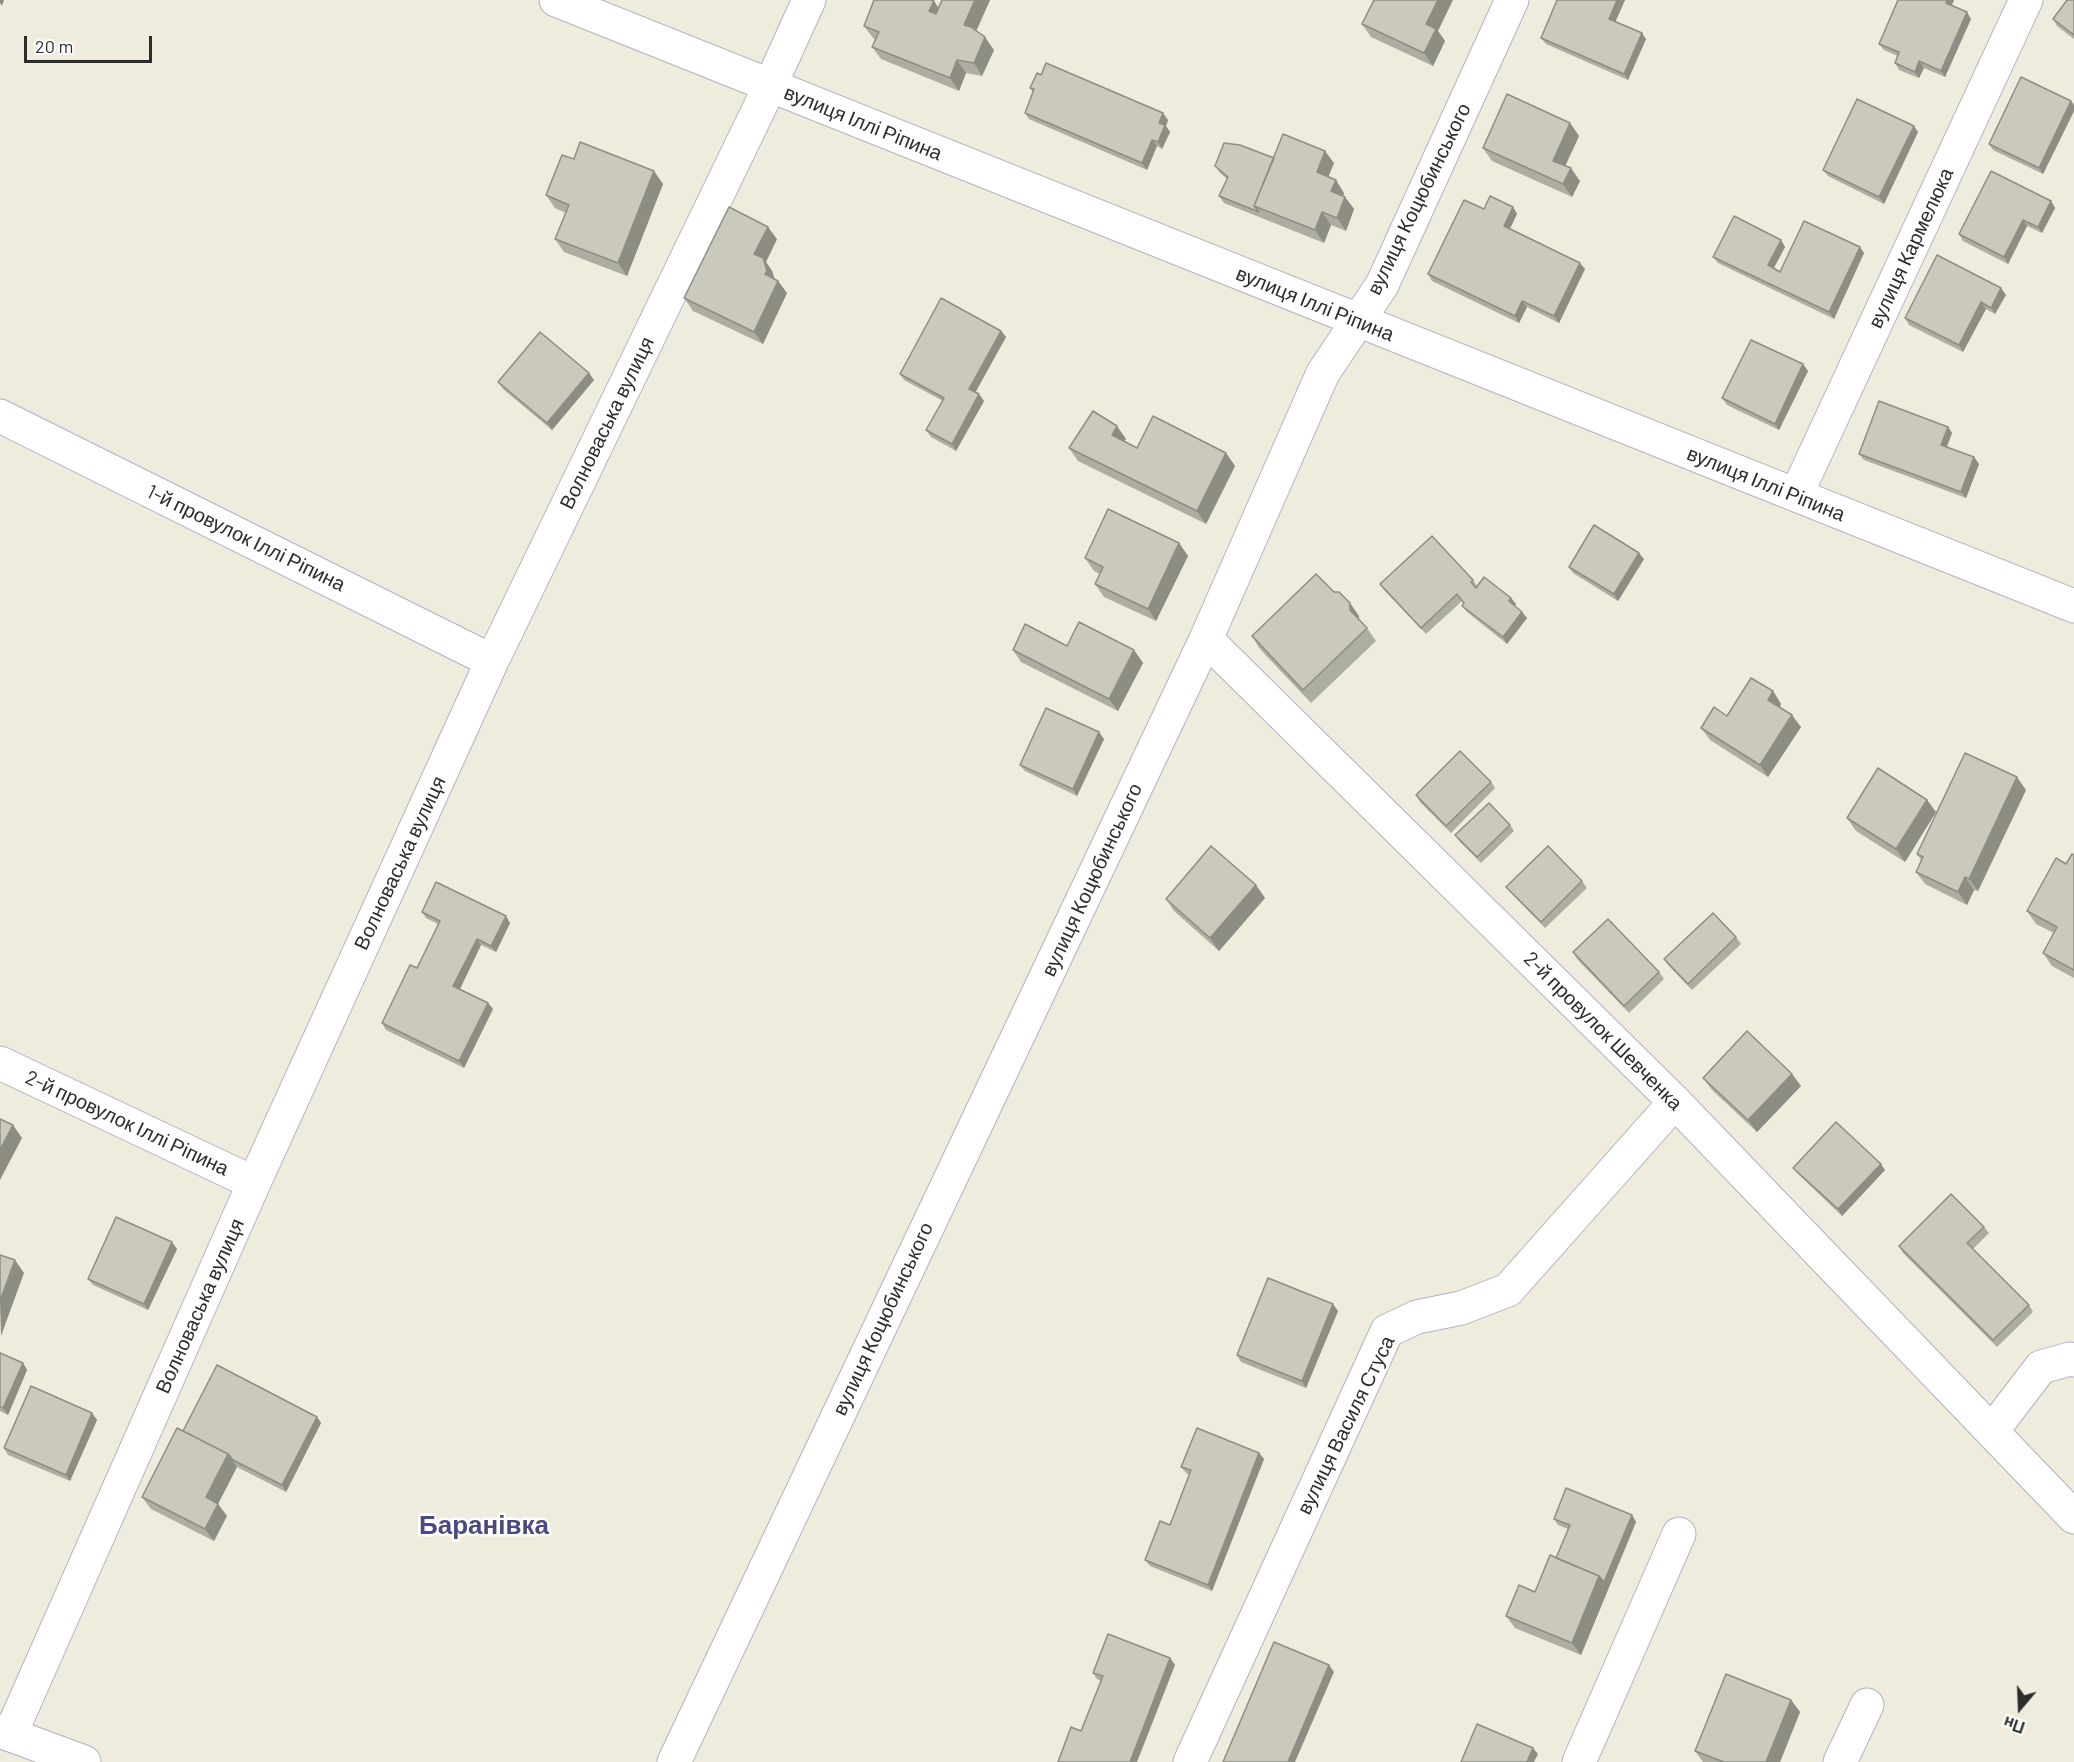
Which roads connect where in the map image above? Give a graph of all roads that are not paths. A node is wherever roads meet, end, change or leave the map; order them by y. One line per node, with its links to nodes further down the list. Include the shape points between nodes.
1 (556, 0): 5 (street, вулиця Іллі Ріпина)
2 (809, 0): 5 (street, Волноваська вулиця)
3 (1512, 0): 6 (street, вулиця Коцюбинського, via 1382,285)
4 (2026, 0): 8 (street, вулиця Кармелюка)
5 (770, 86): 6 (street, вулиця Іллі Ріпина); 11 (street, Волноваська вулиця)
6 (1356, 321): 8 (street, вулиця Іллі Ріпина); 10 (street, вулиця Коцюбинського, via 1323,373)
7 (0, 416): 11 (street, 1-й провулок Іллі Ріпина)
8 (1796, 495): 9 (street, вулиця Іллі Ріпина)
9 (2074, 606)
10 (1206, 639): 13 (street, 2-й провулок Шевченка); 22 (street, вулиця Коцюбинського)
11 (492, 661): 14 (street, Волноваська вулиця)
12 (0, 1063): 14 (street, 2-й провулок Іллі Ріпина)
13 (1675, 1102): 16 (street, 2-й провулок Шевченка); 23 (street, вулиця Василя Стуса, via 1508,1290 1461,1308 1417,1317 1388,1331)
14 (254, 1184): 20 (street, Волноваська вулиця)
15 (2074, 1360): 16 (street, via 2041,1367)
16 (1992, 1431): 17 (street, 2-й провулок Шевченка)
17 (2074, 1517)
18 (1679, 1534): 24 (street)
19 (1868, 1705): 25 (street)
20 (5, 1733): 21 (street, Волноваська вулиця)
21 (84, 1762)
22 (674, 1762)
23 (1190, 1762)
24 (1579, 1762)
25 (1840, 1762)

